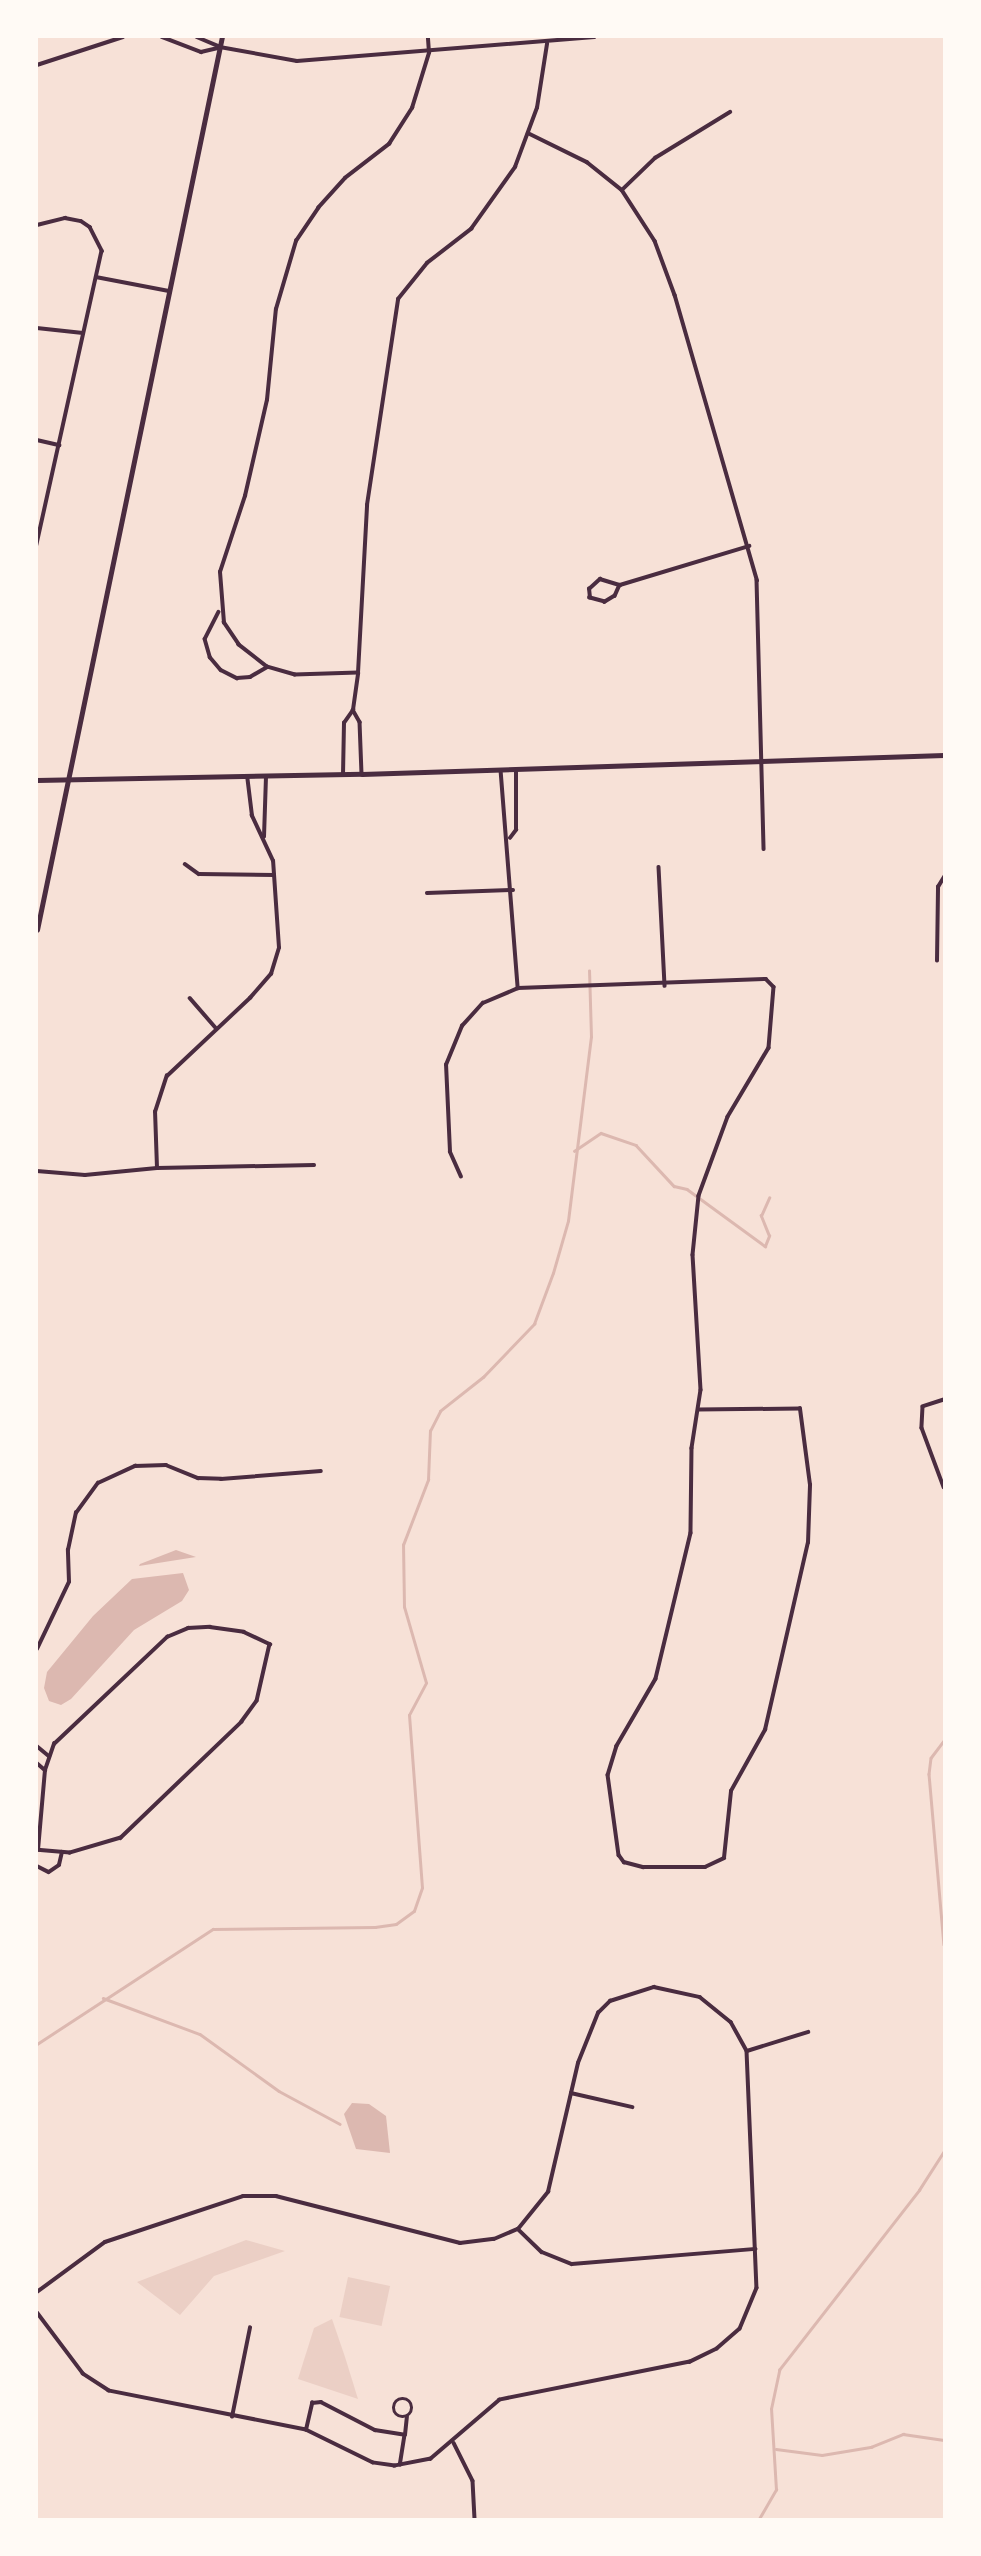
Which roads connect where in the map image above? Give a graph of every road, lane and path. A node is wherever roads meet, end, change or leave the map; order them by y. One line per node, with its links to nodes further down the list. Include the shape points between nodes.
1 (123, 37): 10 (street)
2 (162, 37): 8 (street, via 201,52)
3 (197, 37): 8 (street)
4 (222, 37): 8 (street)
5 (428, 37): 9 (street)
6 (594, 37): 7 (street)
7 (547, 44): 9 (street); 12 (street)
8 (220, 47): 9 (street, via 297,61); 16 (street)
9 (429, 52): 24 (street, via 412,108 389,144 345,178 296,241 283,277 267,400 245,496 220,572)
10 (37, 65)
11 (730, 112): 13 (street, via 655,158)
12 (528, 133): 13 (street, via 587,162); 26 (street, via 515,166 471,229 427,263 398,299 367,505)
13 (622, 191): 22 (street, via 654,241 675,295)
14 (37, 225): 15 (street, via 65,218 90,227 102,251)
15 (96, 277): 16 (street); 18 (street)
16 (171, 291): 36 (street)
17 (37, 328): 18 (street)
18 (84, 333): 20 (street)
19 (37, 440): 20 (street)
20 (59, 445): 21 (street)
21 (37, 545)
22 (749, 546): 23 (street); 29 (street, via 757,580)
23 (620, 586): 23 (street, via 607,579 595,581 590,597 605,602)
24 (220, 611): 25 (street, via 239,645); 25 (street, via 205,639 210,657 221,670 237,678 250,677)
25 (267, 667): 26 (street, via 295,675)
26 (358, 673): 27 (street)
27 (353, 710): 32 (street, via 360,722); 33 (street, via 344,723)
28 (944, 755): 29 (street)
29 (761, 761): 31 (street); 40 (street)
30 (501, 770): 31 (street); 32 (street); 38 (street, via 505,830)
31 (516, 770): 38 (street, via 516,830)
32 (362, 774): 33 (street)
33 (343, 775): 35 (street)
34 (247, 777): 35 (street); 36 (street); 39 (street, via 252,816)
35 (266, 777): 39 (street)
36 (65, 778): 37 (street); 47 (street)
37 (37, 780)
38 (510, 838): 45 (street)
39 (264, 839): 43 (street)
40 (764, 849)
41 (185, 864): 43 (street, via 199,874)
42 (659, 867): 49 (street)
43 (274, 875): 52 (street, via 279,948 271,974)
44 (944, 877): 48 (street, via 937,887)
45 (513, 890): 46 (street); 50 (street)
46 (427, 893)
47 (37, 930)
48 (937, 961)
49 (665, 986): 50 (street); 58 (street, via 769,982 774,987 769,1048 728,1117 699,1196 693,1255)
50 (518, 988): 56 (street, via 483,1003 450,1045 444,1082 447,1123 450,1152)
51 (190, 998): 52 (street)
52 (216, 1028): 54 (street, via 167,1076 159,1093)
53 (314, 1165): 54 (street)
54 (157, 1168): 55 (street, via 85,1175)
55 (37, 1171)
56 (461, 1177)
57 (944, 1401): 60 (street, via 923,1408 926,1443)
58 (699, 1410): 58 (street, via 692,1448 691,1532 661,1662 649,1697 617,1746 608,1775 619,1855 624,1862 643,1867 705,1867 721,1861 727,1846 731,1791 765,1730 807,1543 810,1485 800,1409)
59 (321, 1471): 61 (street, via 222,1479 198,1478 166,1465 135,1466 98,1483 76,1513 68,1550 69,1582)
60 (944, 1487)
61 (46, 1636): 62 (street); 63 (street)
62 (37, 1640)
63 (37, 1649)
64 (37, 1746): 65 (street)
65 (49, 1756): 67 (street); 69 (street, via 75,1720 167,1637 188,1628 210,1627 244,1632 270,1644 257,1701 242,1722 121,1838 98,1848)
66 (37, 1763): 67 (street)
67 (45, 1770): 68 (street)
68 (37, 1852): 69 (street)
69 (62, 1853): 70 (street, via 59,1865 49,1872)
70 (37, 1866)
71 (808, 2032): 72 (street)
72 (747, 2051): 73 (street, via 731,2022 700,1997 654,1987 637,1989 610,2001 598,2013); 76 (street)
73 (571, 2093): 74 (street); 75 (street, via 548,2192)
74 (632, 2107)
75 (518, 2229): 76 (street, via 542,2252 572,2264); 77 (street, via 474,2244 460,2243 276,2196 243,2196 105,2242)
76 (755, 2249): 84 (street, via 753,2303 740,2329 717,2349 690,2362 513,2395 486,2408)
77 (37, 2292)
78 (37, 2313): 81 (street, via 65,2354 96,2385 123,2396)
79 (250, 2329): 81 (street)
80 (408, 2416): 80 (street, via 410,2403 397,2401 394,2413); 83 (street)
81 (232, 2417): 82 (street)
82 (306, 2430): 83 (street, via 312,2403 321,2402 376,2430); 85 (street, via 373,2463)
83 (405, 2435): 85 (street)
84 (454, 2443): 85 (street, via 431,2459); 86 (street, via 473,2481)
85 (400, 2465)
86 (475, 2519)

